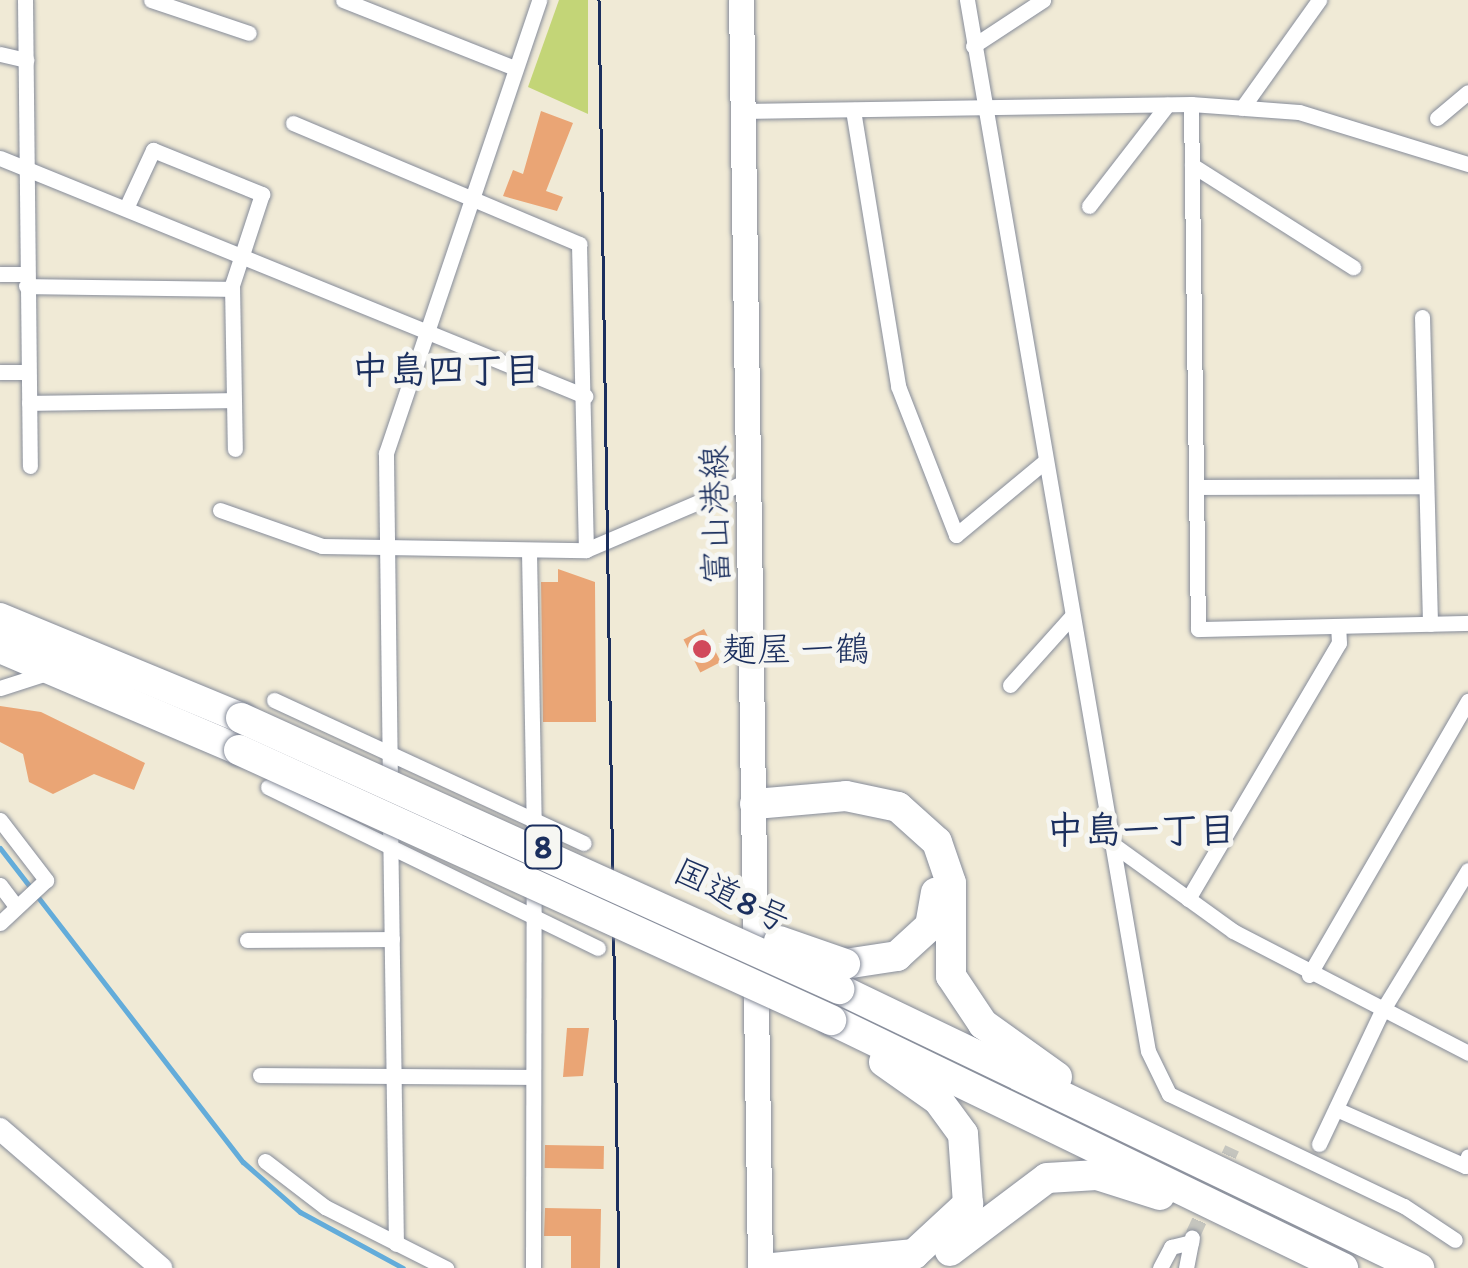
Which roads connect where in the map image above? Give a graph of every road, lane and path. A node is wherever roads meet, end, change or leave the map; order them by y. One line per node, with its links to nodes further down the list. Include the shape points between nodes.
1 (25, 0): 12 (street)
2 (151, 0): 9 (street)
3 (343, 0): 13 (street)
4 (539, 0): 13 (street)
5 (741, 0): 20 (main road, 富山港線)
6 (966, 0): 10 (street)
7 (1044, 0): 10 (street, via 993,41)
8 (1319, 0): 18 (street)
9 (249, 34)
10 (973, 46): 17 (street)
11 (0, 54): 12 (street)
12 (26, 60): 24 (street)
13 (515, 68): 27 (street)
14 (1468, 92): 21 (street)
15 (1191, 104): 16 (street); 18 (street); 26 (street)
16 (1166, 105): 17 (street); 29 (street)
17 (982, 108): 19 (street); 43 (street)
18 (1242, 108): 25 (street, via 1299,112)
19 (854, 110): 20 (street); 43 (street, via 898,386 956,535)
20 (742, 111): 45 (main road, 富山港線)
21 (1438, 118)
22 (293, 122): 27 (street)
23 (0, 158): 24 (street)
24 (26, 164): 28 (street); 33 (street)
25 (1468, 164)
26 (1192, 166): 31 (street); 46 (street)
27 (468, 199): 36 (street); 39 (street, via 579,244)
28 (127, 206): 30 (street); 30 (street, via 153,150 262,194)
29 (1090, 206)
30 (238, 253): 34 (street); 36 (street)
31 (1354, 267)
32 (0, 274): 33 (street)
33 (26, 280): 34 (street); 38 (street)
34 (232, 289): 40 (street)
35 (1422, 317): 47 (street)
36 (424, 330): 39 (street); 49 (street, via 386,454)
37 (0, 372): 38 (street)
38 (28, 372): 41 (street)
39 (585, 396): 50 (street)
40 (234, 400): 41 (street); 42 (street)
41 (28, 403): 44 (street)
42 (236, 450)
43 (1044, 462): 52 (street)
44 (30, 466)
45 (750, 480): 50 (street); 65 (main road, 富山港線)
46 (1196, 486): 47 (street); 56 (street, via 1198,629)
47 (1426, 486): 55 (street)
48 (220, 510): 49 (street, via 322,546)
49 (386, 550): 51 (street); 63 (street)
50 (586, 550): 51 (street)
51 (529, 551): 67 (street)
52 (1071, 617): 59 (street); 70 (street)
53 (0, 618): 80 (highway, 国道8号 / 8, bridge)
54 (1468, 623): 55 (street)
55 (1430, 624): 56 (street)
56 (1338, 626): 73 (street, via 1338,643)
57 (0, 648): 58 (highway, 国道8号 / 8)
58 (54, 671): 60 (street); 83 (highway, 国道8号 / 8, bridge, via 642,932)
59 (1010, 685)
60 (0, 688)
61 (274, 700): 63 (street)
62 (1468, 701): 81 (street)
63 (389, 754): 67 (street); 68 (street)
64 (268, 787): 68 (street)
65 (755, 804): 80 (highway, via 895,825 924,848 937,890 930,926 898,956); 93 (highway, via 846,796 898,807 937,842 950,884 951,976 983,1024); 102 (main road, 富山港線)
66 (0, 820): 74 (street, via 46,880)
67 (534, 820): 69 (street); 75 (street)
68 (391, 840): 75 (street); 78 (street)
69 (584, 843)
70 (1111, 843): 73 (street); 90 (street, via 1148,1051 1169,1094)
71 (1468, 870): 82 (street)
72 (0, 884): 74 (street)
73 (1188, 899): 81 (street)
74 (15, 905): 76 (street)
75 (534, 912): 79 (street); 87 (street)
76 (0, 923)
77 (247, 940): 78 (street)
78 (392, 940): 86 (street)
79 (598, 948)
80 (842, 976): 93 (highway)
81 (1308, 976): 82 (street)
82 (1382, 1011): 84 (street); 88 (street)
83 (828, 1024): 103 (highway, via 938,1100 962,1134 968,1204 914,1254); 108 (highway)
84 (1468, 1053)
85 (260, 1075): 86 (street)
86 (394, 1076): 87 (street); 97 (street)
87 (534, 1078): 101 (street)
88 (1336, 1109): 91 (street); 94 (street, via 1465,1166)
89 (0, 1129): 99 (street)
90 (1240, 1132): 92 (street); 96 (street, via 1404,1206)
91 (1318, 1144)
92 (1232, 1148)
93 (1184, 1155): 109 (highway)
94 (1468, 1156)
95 (265, 1161): 97 (street)
96 (1456, 1240)
97 (396, 1244): 100 (street)
98 (1186, 1264): 105 (street, via 1192,1238 1171,1247); 106 (street)
99 (161, 1268)
100 (446, 1268)
101 (532, 1268)
102 (760, 1268)
103 (772, 1268)
104 (923, 1268): 107 (highway, via 1018,1193 1047,1178 1097,1175)
105 (1160, 1268)
106 (1202, 1268)
107 (1328, 1268)
108 (1343, 1268)
109 (1419, 1268)

